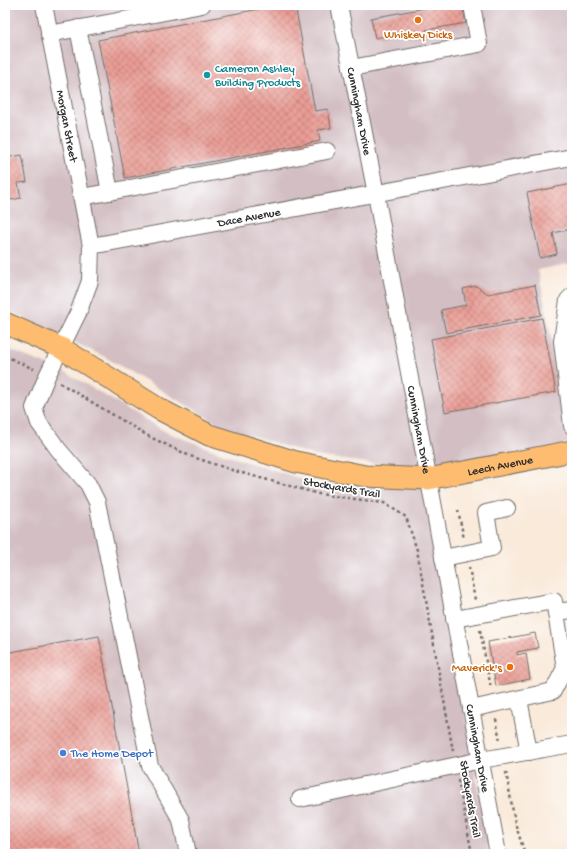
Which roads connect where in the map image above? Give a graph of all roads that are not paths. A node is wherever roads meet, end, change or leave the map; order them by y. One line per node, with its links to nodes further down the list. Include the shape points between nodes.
1 (44, 5): 6 (street, Morgan Street)
2 (202, 5): 5 (street)
3 (339, 5): 7 (street, Cunningham Drive)
4 (474, 5): 7 (street, via 479,44)
5 (78, 28): 6 (street); 10 (street)
6 (49, 34): 12 (street, Morgan Street)
7 (351, 68): 11 (street, Cunningham Drive)
8 (327, 151): 10 (street)
9 (572, 157): 11 (street, Dace Avenue)
10 (110, 192): 12 (street)
11 (376, 194): 13 (street, Dace Avenue); 19 (street, Cunningham Drive)
12 (82, 197): 13 (street, Morgan Street)
13 (91, 246): 16 (street, via 90,281 78,314)
14 (572, 296): 17 (street, via 568,300 562,341)
15 (5, 323): 16 (main road)
16 (61, 348): 19 (main road, Leech Avenue, via 159,409 209,435 296,462 365,476); 31 (street, via 34,408 39,423 58,450 88,484 97,502 150,766 181,820)
17 (572, 426)
18 (572, 451): 19 (main road, Leech Avenue)
19 (428, 479): 21 (street, Cunningham Drive)
20 (507, 508): 21 (street, via 486,513 492,548)
21 (443, 558): 24 (street, Cunningham Drive)
22 (572, 610): 23 (street)
23 (556, 612): 24 (street, via 554,601); 25 (street, via 565,668 553,691)
24 (454, 619): 26 (street, Cunningham Drive)
25 (519, 698): 26 (street); 28 (street)
26 (471, 709): 29 (street, Cunningham Drive)
27 (572, 744): 28 (street)
28 (529, 752): 29 (street)
29 (481, 760): 30 (street); 32 (street, Cunningham Drive)
30 (300, 799)
31 (188, 854)
32 (498, 854)

